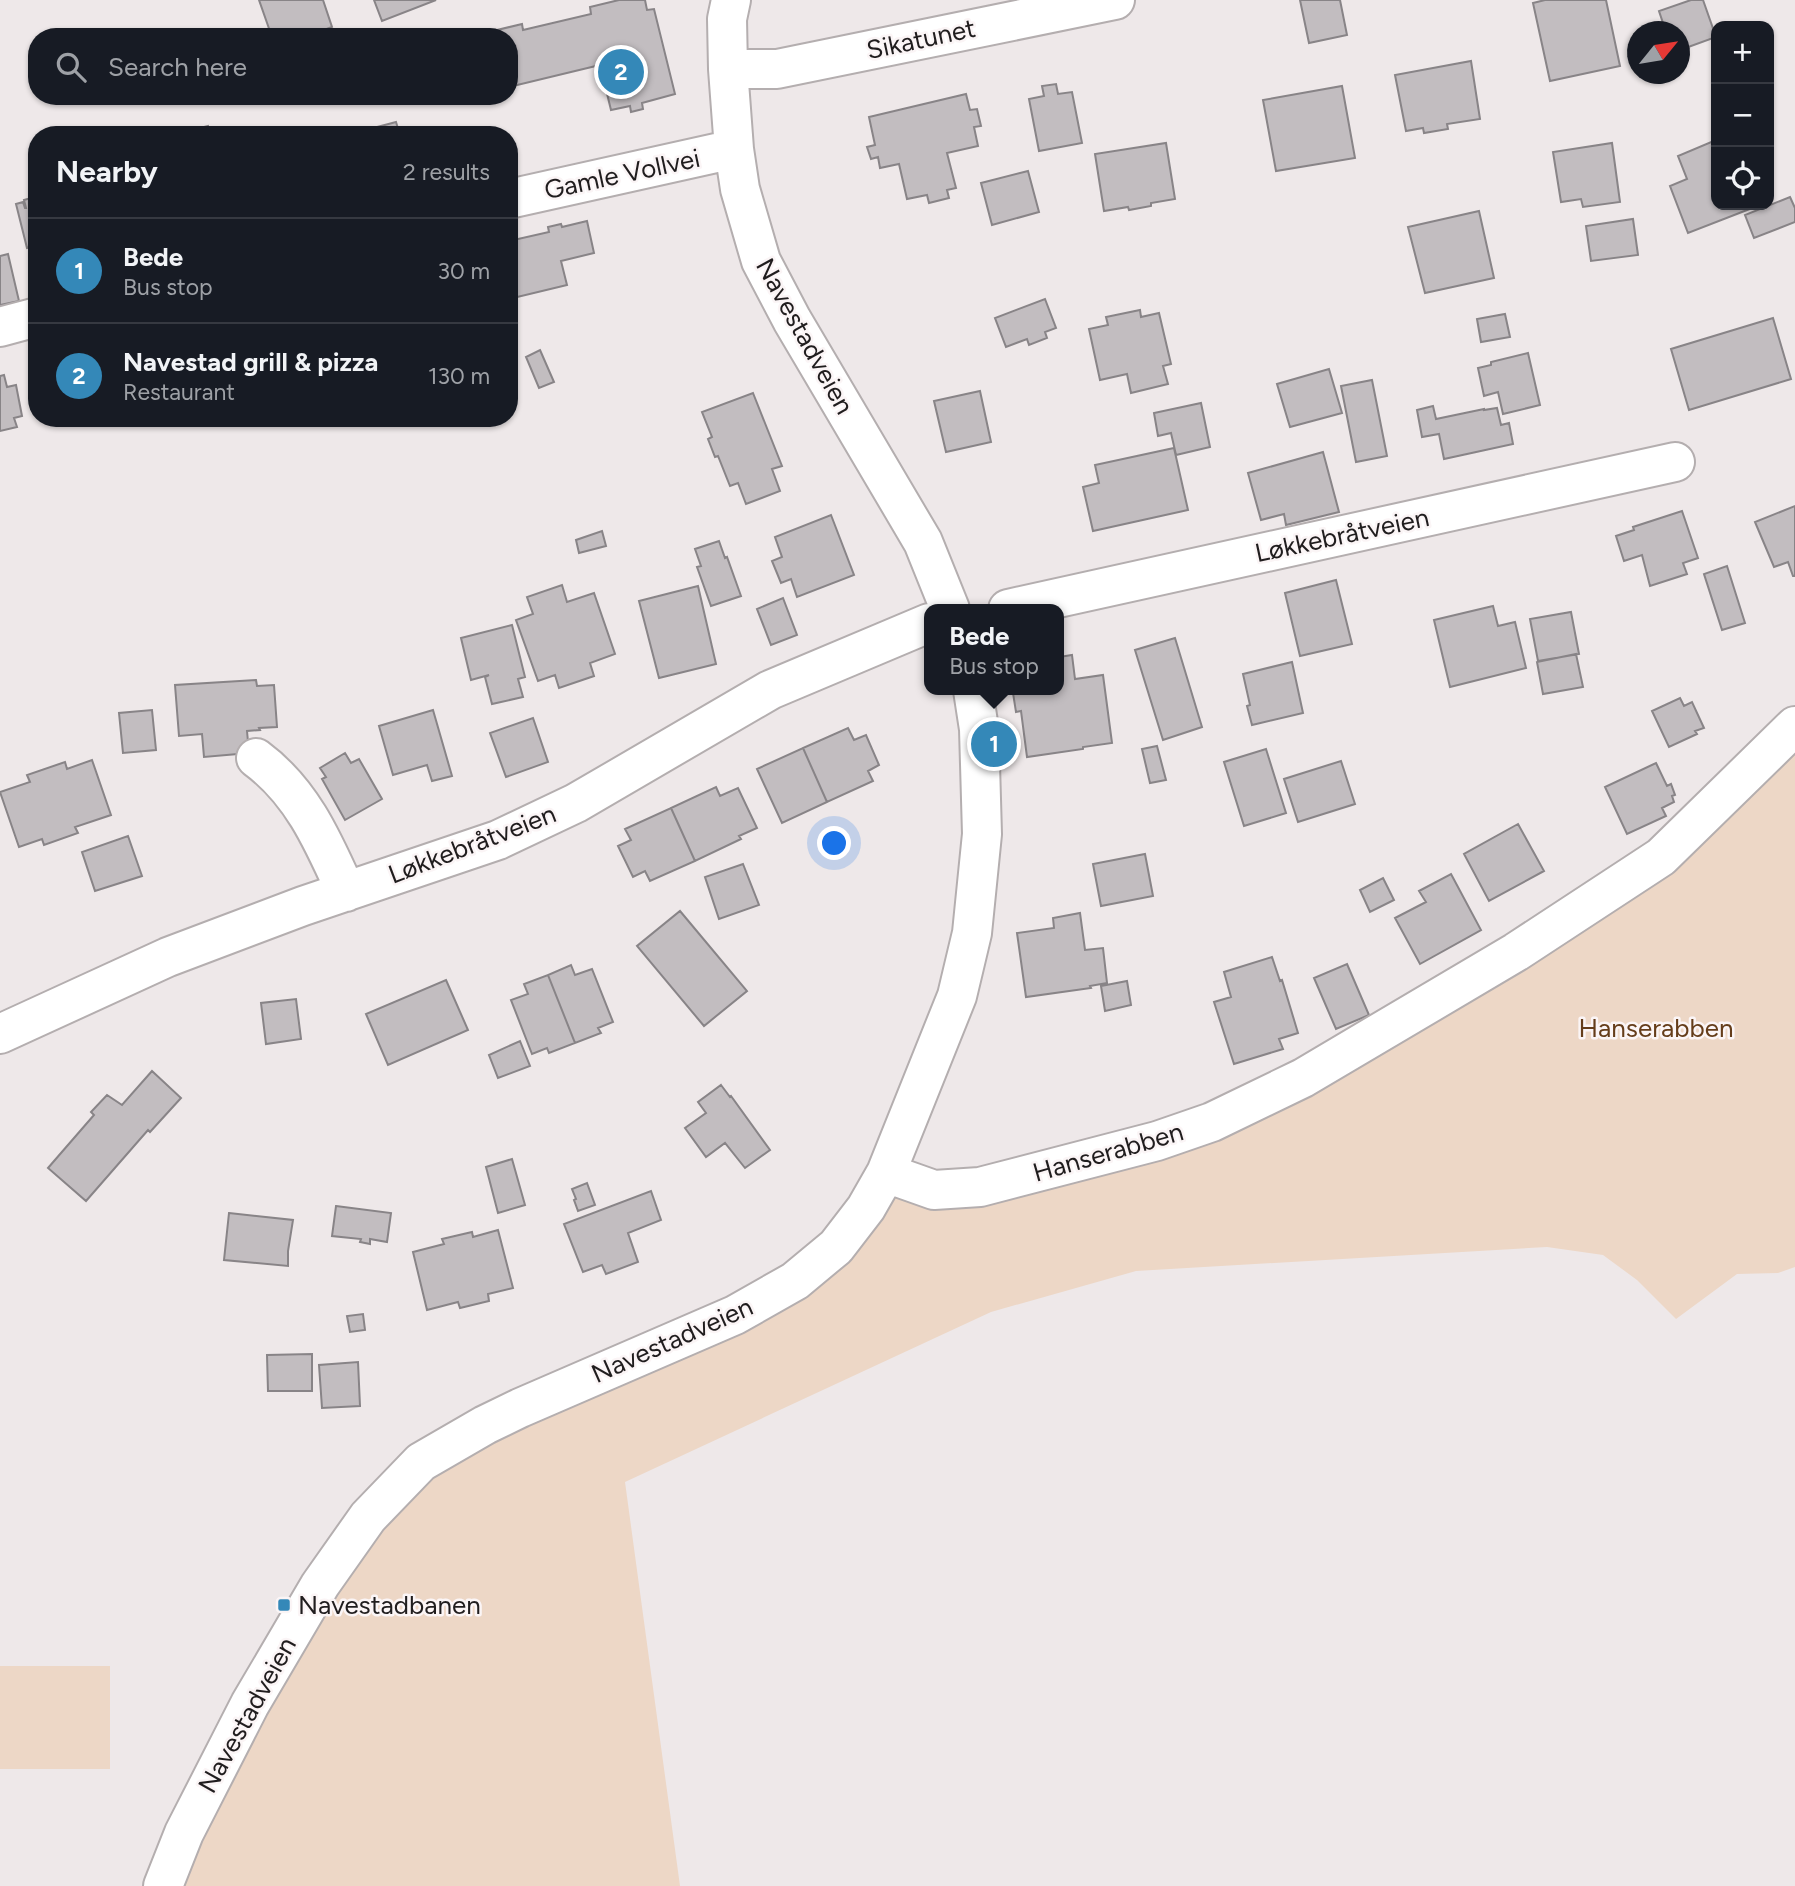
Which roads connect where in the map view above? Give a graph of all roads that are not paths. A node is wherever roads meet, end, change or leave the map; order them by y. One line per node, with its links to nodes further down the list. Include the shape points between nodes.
1 (731, 0): 4 (street, Navestadveien)
2 (1115, 0): 3 (street, Sikatunet)
3 (1013, 10): 4 (street, Sikatunet, via 777,69)
4 (728, 69): 5 (street, Navestadveien)
5 (734, 149): 6 (street, Gamle Vollvei); 10 (street, Navestadveien, via 740,189 761,261 923,542)
6 (518, 197)
7 (28, 319): 8 (street)
8 (0, 327)
9 (1675, 462): 11 (street, Løkkebråtveien)
10 (948, 604)
11 (1031, 604)
12 (924, 625): 16 (street, Løkkebråtveien, via 770,690 576,803 498,840)
13 (974, 695): 18 (street, Navestadveien, via 982,834 972,933 957,996)
14 (1795, 726): 18 (street, Hanserabben, via 1661,857 1516,951 1303,1078 1212,1122 1168,1137 980,1187 934,1190)
15 (256, 758): 16 (street, via 274,771 303,807)
16 (346, 892): 17 (street, Løkkebråtveien, via 168,957)
17 (0, 1034)
18 (886, 1173): 19 (street, Navestadveien, via 836,1247 795,1281 735,1315 520,1408 421,1462 368,1517 320,1585 250,1704 184,1833)
19 (163, 1886)

